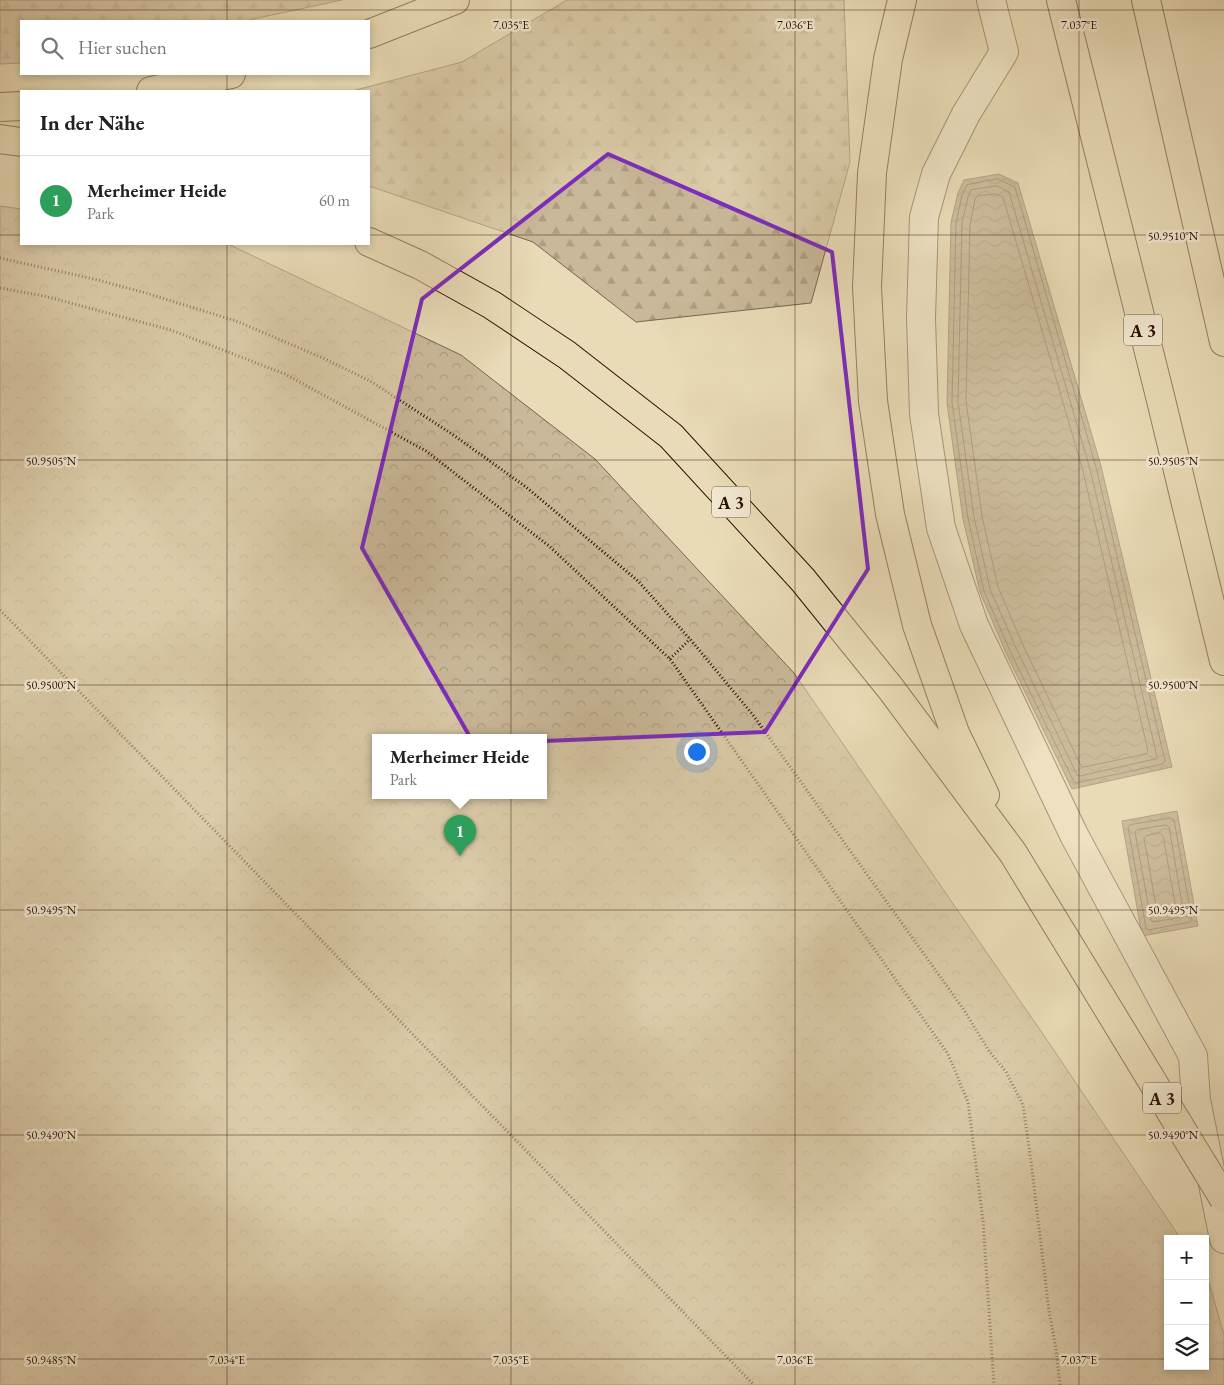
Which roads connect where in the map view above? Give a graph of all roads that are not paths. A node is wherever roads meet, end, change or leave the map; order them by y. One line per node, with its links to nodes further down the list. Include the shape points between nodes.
1 (455, 0): 6 (highway)
2 (902, 0): 16 (highway, A 3, via 888,60 872,173 867,287 873,401 890,514 917,625 955,733)
3 (991, 0): 18 (lane, via 1004,52 966,114 936,174 924,217 921,318 924,414 941,528 974,625 1074,835 1192,1056 1196,1100)
4 (1060, 0): 15 (highway, A 3)
5 (1146, 0): 14 (highway)
6 (370, 34)
7 (226, 75): 8 (highway)
8 (156, 90)
9 (20, 106): 10 (highway)
10 (0, 107)
11 (0, 139): 12 (highway)
12 (20, 142)
13 (370, 242): 16 (highway, A 3, via 420,265 492,306 567,355 671,436 803,580 891,690)
14 (1224, 342)
15 (1224, 661)
16 (1013, 853): 17 (highway, A 3, bridge)
17 (1224, 1199)
18 (1224, 1239)

